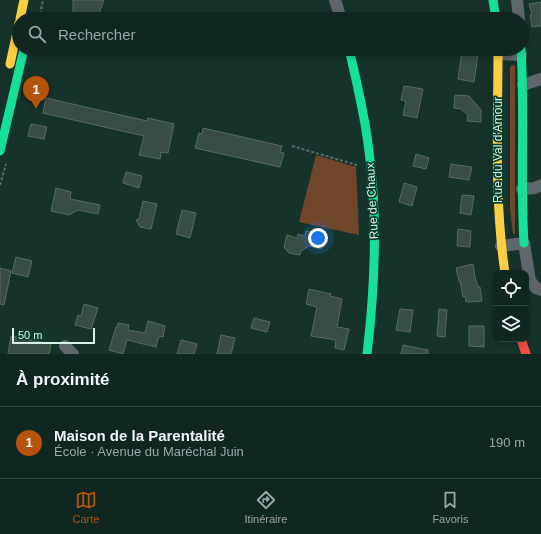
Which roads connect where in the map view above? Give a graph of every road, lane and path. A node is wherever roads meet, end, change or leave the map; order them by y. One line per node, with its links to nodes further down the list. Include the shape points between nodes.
1 (24, 0): 6 (street)
2 (43, 0): 7 (path)
3 (335, 0): 8 (street)
4 (493, 0): 9 (street)
5 (517, 0): 10 (street)
6 (21, 12)
7 (40, 12)
8 (339, 12)
9 (495, 12)
10 (518, 12)
11 (12, 55): 16 (street)
12 (22, 56): 20 (street)
13 (351, 56): 31 (street, Rue de Chaux, via 367,132 374,199 374,272)
14 (498, 56): 27 (street, Rue du Val d'Amour, via 498,195)
15 (521, 56): 18 (street, Rue du Val d'Amour)
16 (8, 74)
17 (541, 79): 18 (street)
18 (523, 85): 25 (street, Rue du Val d'Amour)
19 (292, 146): 22 (path)
20 (0, 150)
21 (358, 159): 22 (path)
22 (358, 166): 23 (path)
23 (358, 171)
24 (541, 185): 25 (street, Rue du Val d'Amour)
25 (522, 189): 26 (street, Rue du Val d'Amour)
26 (524, 243): 27 (street); 29 (street, Rue du Val d'Amour, via 530,281)
27 (501, 246): 28 (street, Rue du Val d'Amour)
28 (505, 270)
29 (541, 290)
30 (522, 342): 32 (street)
31 (367, 354)
32 (526, 354)

